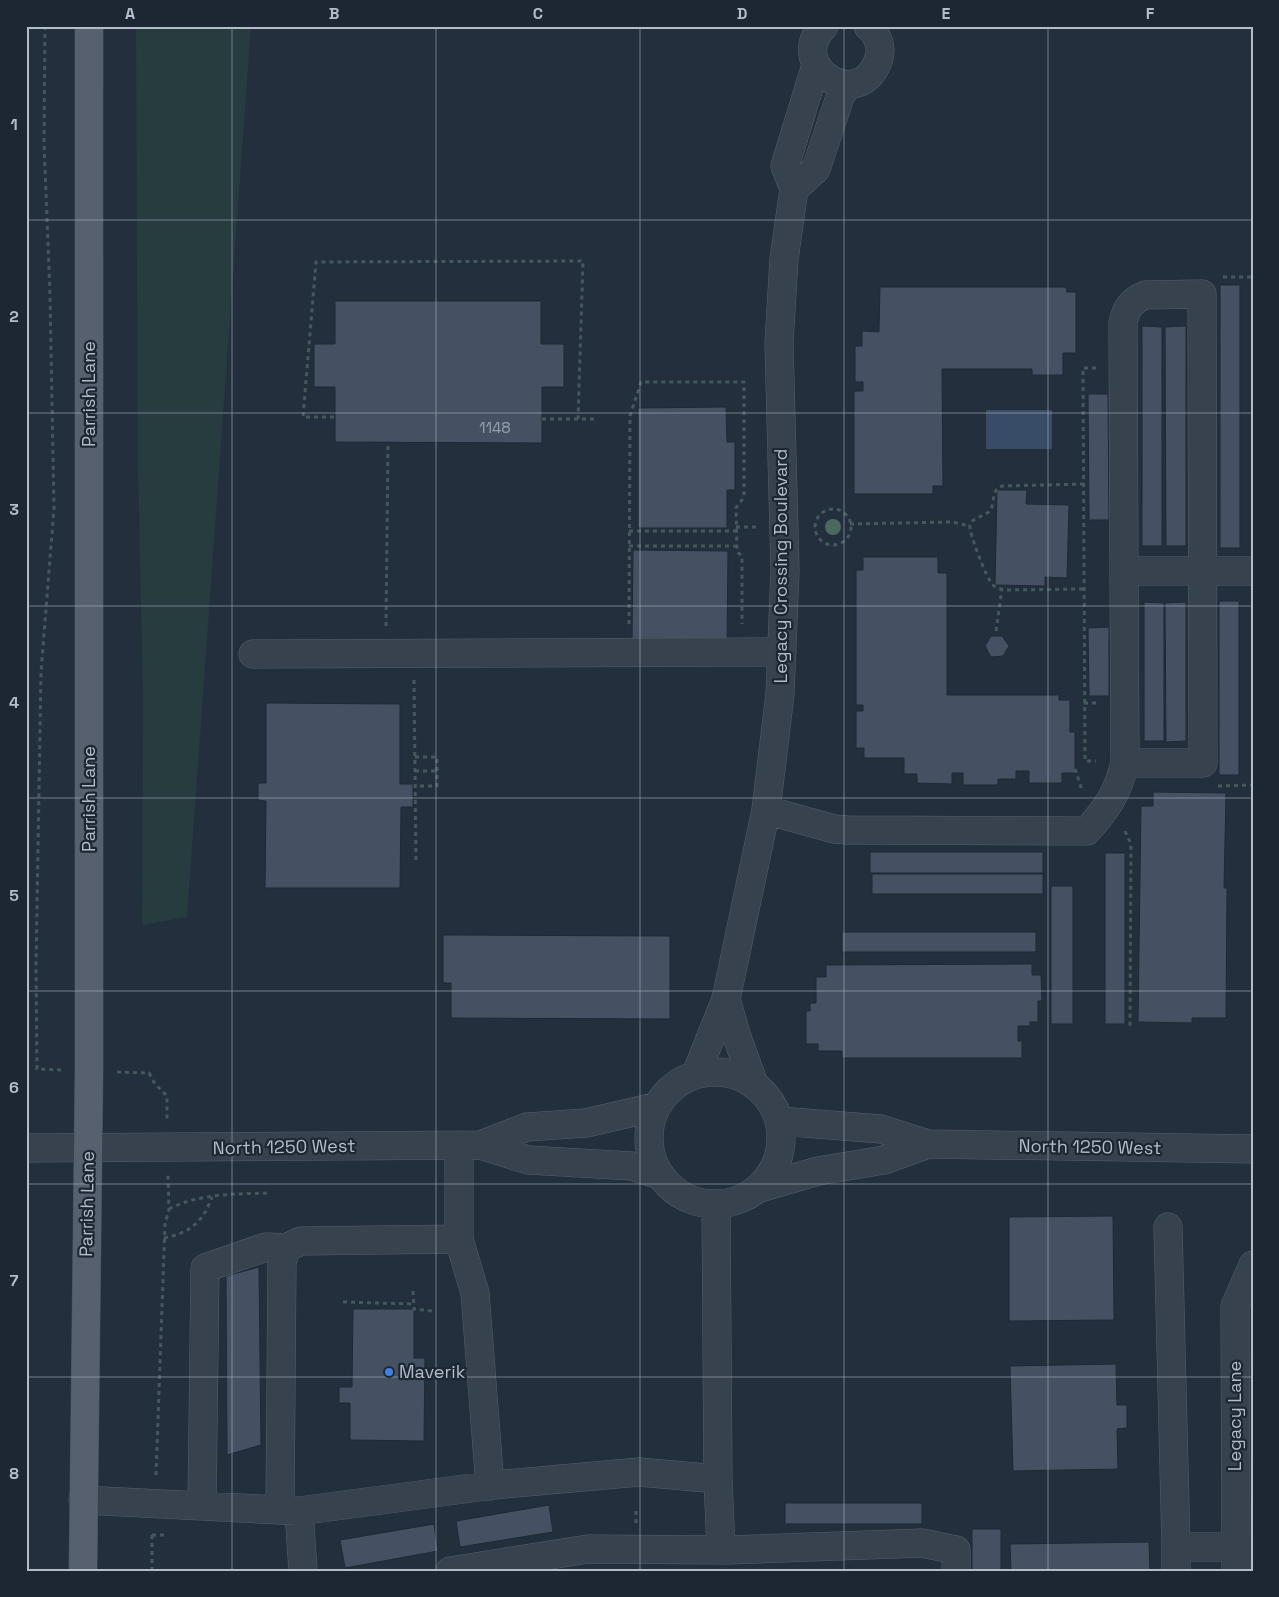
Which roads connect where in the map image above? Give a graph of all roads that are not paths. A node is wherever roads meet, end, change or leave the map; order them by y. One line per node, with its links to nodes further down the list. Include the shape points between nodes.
1 (88, 26): 22 (main road, Parrish Lane)
2 (824, 26): 4 (street, Legacy Crossing Boulevard, via 814,43)
3 (868, 26): 5 (street, via 879,41 880,58 868,77)
4 (816, 65): 5 (street, via 824,76 836,83); 6 (street, Legacy Crossing Boulevard, via 786,166)
5 (850, 85): 6 (street, via 841,94 816,169)
6 (794, 189): 10 (street, Legacy Crossing Boulevard, via 784,259 780,343 784,570)
7 (1253, 570): 9 (street)
8 (1124, 571): 9 (street); 9 (street, via 1125,313 1136,298 1145,295 1193,294 1202,294); 12 (street)
9 (1203, 571): 12 (street, via 1203,763)
10 (782, 652): 11 (street); 13 (street, Legacy Crossing Boulevard)
11 (253, 654)
12 (1125, 763): 13 (street, via 1119,786 1107,809 1087,831 847,830)
13 (766, 810): 14 (street, Legacy Crossing Boulevard)
14 (726, 998): 15 (street, Legacy Crossing Boulevard); 16 (street)
15 (696, 1074): 16 (street, via 712,1071 741,1077); 17 (street, via 673,1086)
16 (754, 1084): 18 (street, via 774,1108)
17 (655, 1107): 20 (street, North 1250 West, via 586,1123 527,1127); 24 (street, via 648,1143)
18 (780, 1121): 19 (street, North 1250 West, via 880,1129); 25 (street, via 780,1155)
19 (928, 1144): 23 (street, North 1250 West); 25 (street, North 1250 West, via 884,1160 818,1170)
20 (470, 1145): 22 (street, North 1250 West); 24 (street, North 1250 West, via 528,1160 632,1166); 28 (street)
21 (26, 1148): 22 (street, North 1250 West)
22 (88, 1149): 33 (main road, Parrish Lane)
23 (1253, 1150)
24 (659, 1176): 26 (street, via 673,1191 696,1202)
25 (760, 1188): 26 (street, via 739,1201)
26 (716, 1205): 31 (street)
27 (1168, 1227): 38 (street)
28 (460, 1239): 29 (street, via 301,1241); 32 (street, via 475,1293)
29 (286, 1248): 34 (street, via 266,1247 205,1268); 35 (street, via 282,1262)
30 (1253, 1264): 37 (street, Legacy Lane, via 1235,1306)
31 (718, 1479): 32 (street, via 639,1472); 36 (street)
32 (490, 1486): 35 (street)
33 (83, 1500): 34 (street); 39 (main road, Parrish Lane)
34 (202, 1506): 35 (street)
35 (289, 1511): 40 (street)
36 (720, 1550): 41 (street, via 588,1549); 42 (street, via 922,1543 956,1550)
37 (1242, 1555): 38 (street)
38 (1176, 1559)
39 (83, 1571)
40 (303, 1571)
41 (450, 1571)
42 (956, 1571)

